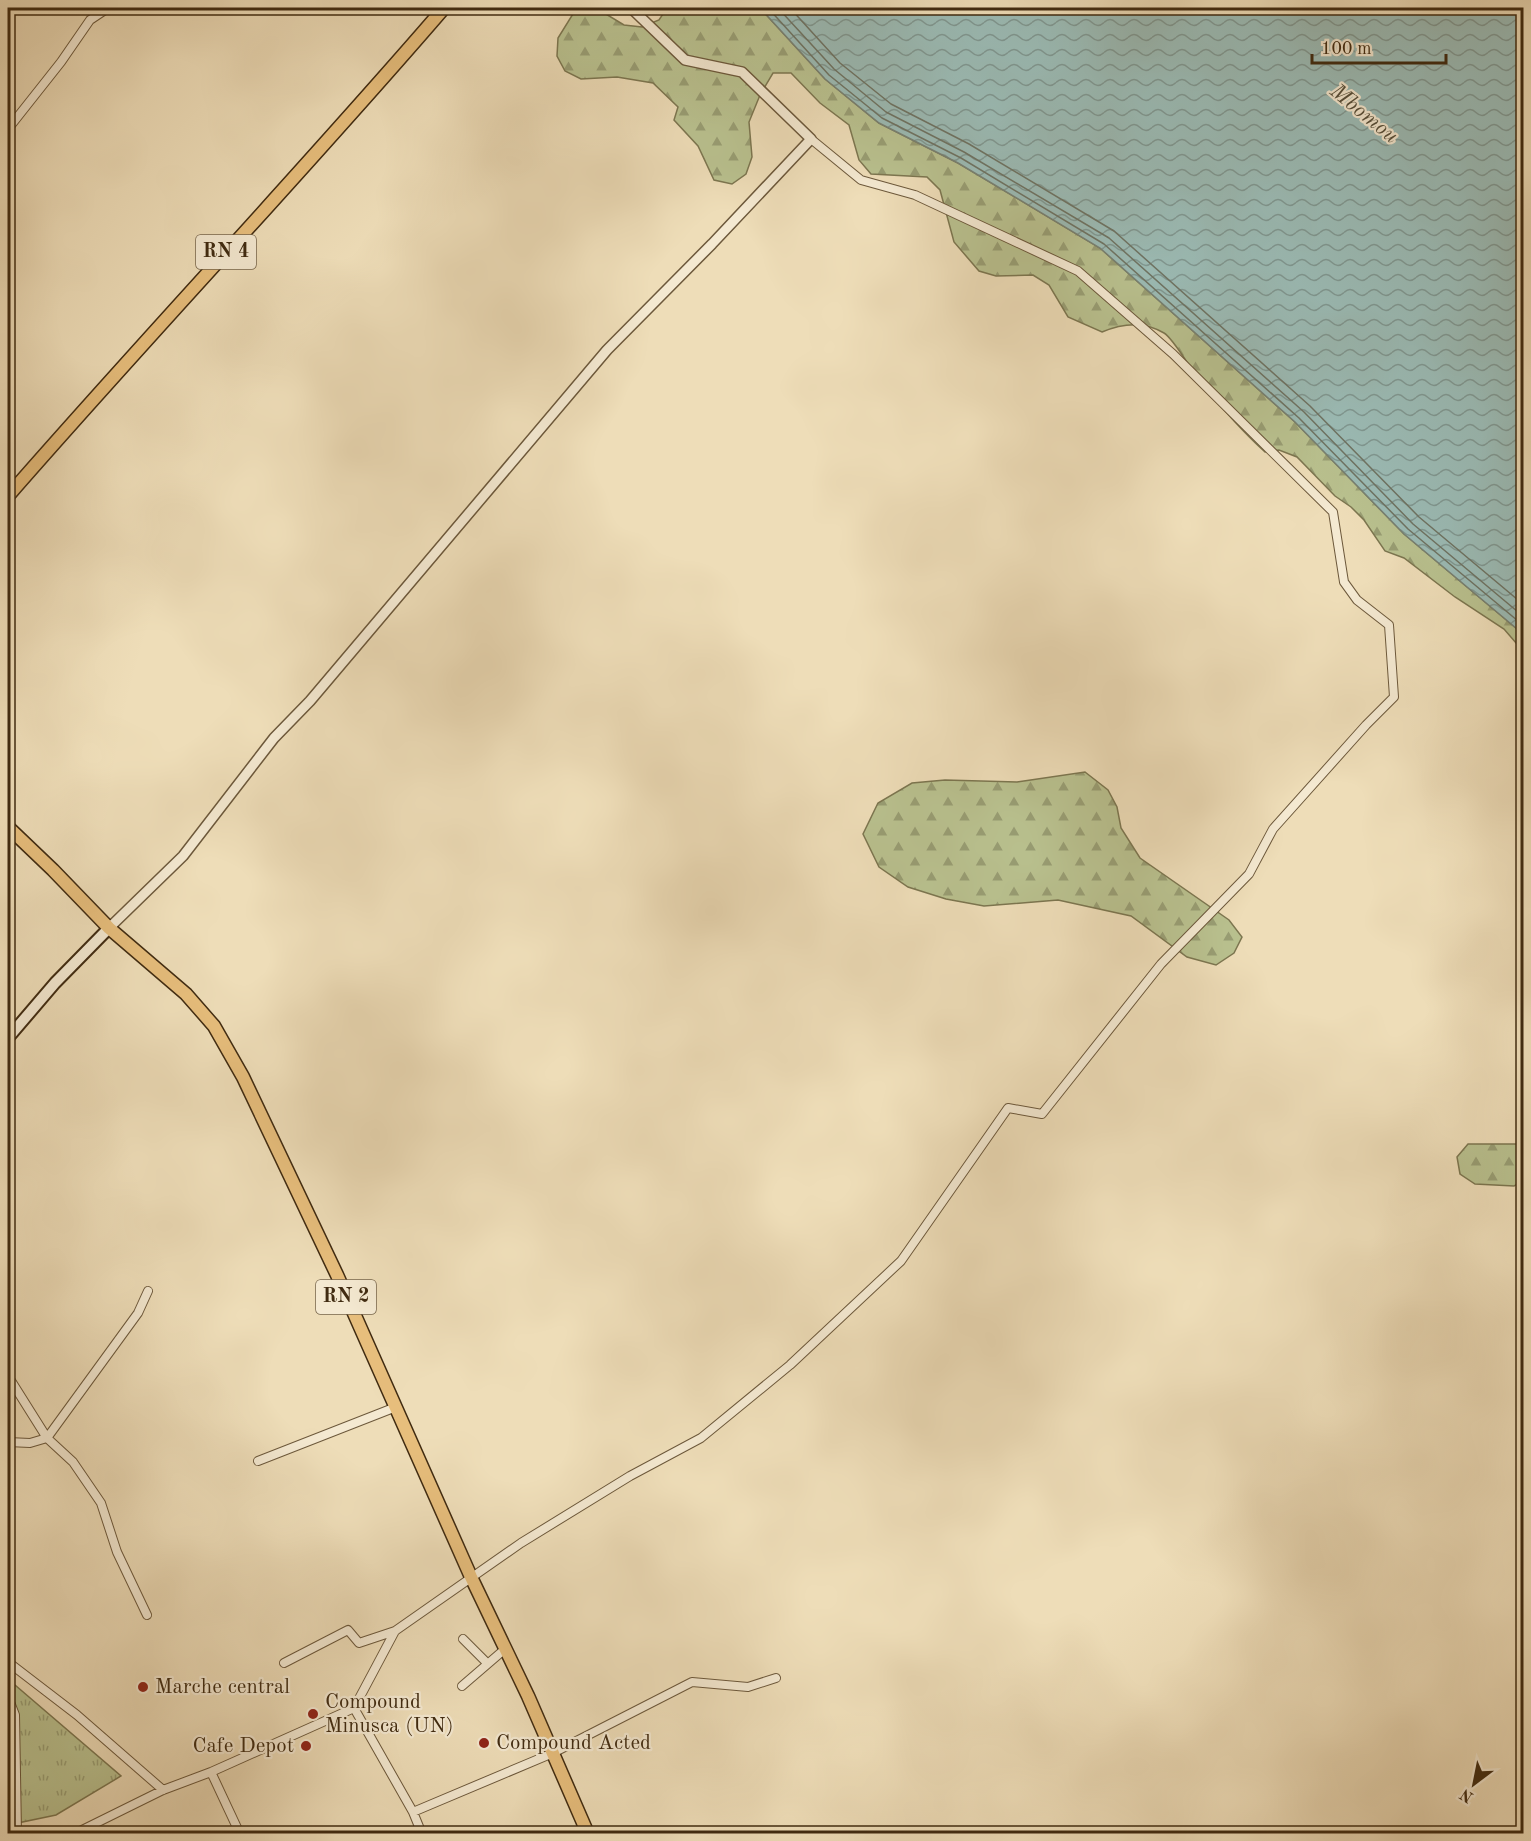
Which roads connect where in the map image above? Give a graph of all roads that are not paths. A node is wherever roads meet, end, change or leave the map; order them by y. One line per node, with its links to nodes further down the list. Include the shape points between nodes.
1 (108, 8): 4 (street, via 90,20)
2 (444, 8): 6 (main road, RN 4)
3 (631, 8): 5 (street, via 685,60 742,72)
4 (8, 129)
5 (812, 139): 8 (street, via 607,350 310,701 274,738 183,856); 17 (street, via 861,180 915,195 1078,271 1173,354 1333,512 1344,582 1357,600 1389,625 1394,697 1273,829 1249,874 1161,964 1042,1114 1008,1108 901,1261 790,1365 701,1438 630,1476)
6 (8, 496)
7 (10, 834): 8 (main road, RN 2, via 53,870)
8 (109, 928): 9 (main road); 13 (main road, RN 2, via 186,994 214,1026 290,1175)
9 (8, 1038)
10 (148, 1291): 14 (street, via 138,1313)
11 (8, 1311): 12 (street)
12 (8, 1377): 14 (street)
13 (396, 1407): 16 (street); 17 (main road, RN 2)
14 (47, 1438): 15 (street, via 30,1443); 18 (street, via 73,1462 101,1503 117,1552)
15 (8, 1442)
16 (258, 1461)
17 (471, 1577): 19 (street); 21 (main road, RN 2)
18 (147, 1616)
19 (395, 1631): 23 (street, via 359,1643 348,1630); 28 (street)
20 (463, 1639): 24 (street)
21 (506, 1649): 24 (street); 29 (main road, RN 2)
22 (8, 1662): 31 (street)
23 (284, 1663)
24 (487, 1664): 26 (street)
25 (776, 1678): 29 (street, via 748,1687 692,1682)
26 (462, 1686)
27 (8, 1697): 34 (street, via 15,1715)
28 (354, 1708): 30 (street); 32 (street)
29 (553, 1752): 32 (street); 37 (main road, RN 2)
30 (211, 1772): 31 (street); 35 (street)
31 (164, 1790): 33 (street)
32 (412, 1812): 36 (street)
33 (80, 1832)
34 (17, 1833)
35 (240, 1833)
36 (422, 1833)
37 (588, 1833)

